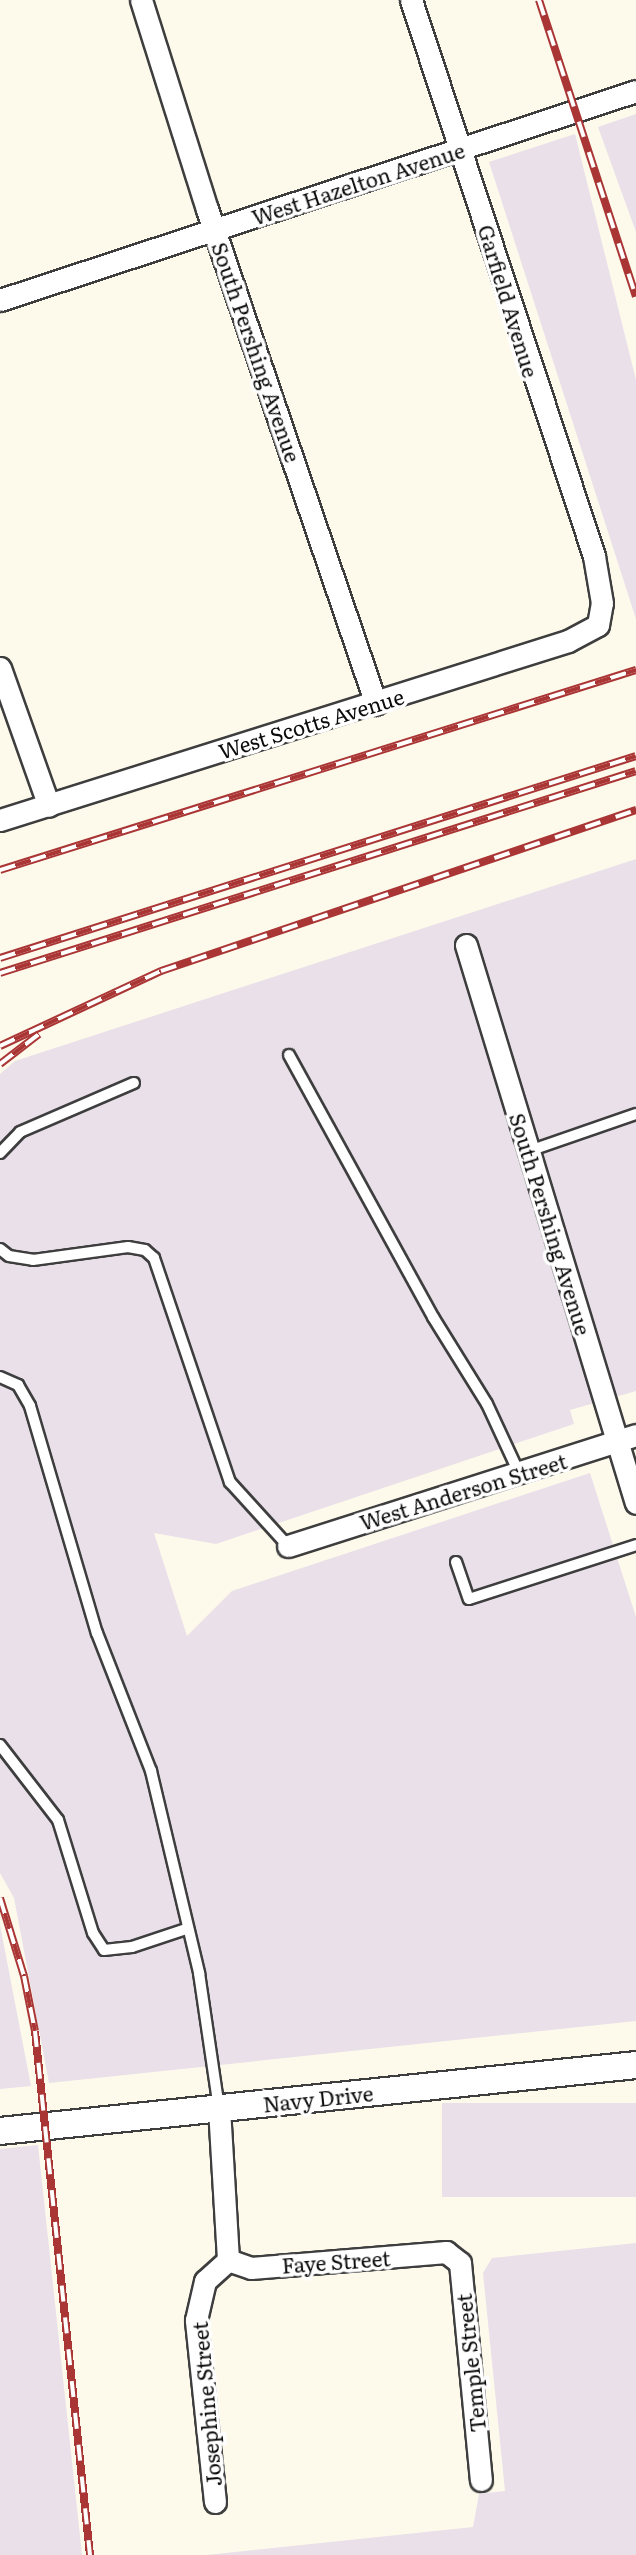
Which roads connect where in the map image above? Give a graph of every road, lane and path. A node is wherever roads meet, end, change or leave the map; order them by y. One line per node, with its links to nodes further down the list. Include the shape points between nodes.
1 (141, 0): 5 (street, South Pershing Avenue)
2 (411, 0): 4 (street, Garfield Avenue)
3 (636, 91): 4 (street, West Hazelton Avenue)
4 (461, 149): 5 (street, West Hazelton Avenue); 7 (street, Garfield Avenue, via 594,556)
5 (215, 230): 6 (street, West Hazelton Avenue); 9 (street, South Pershing Avenue)
6 (0, 300)
7 (602, 603): 9 (street, West Scotts Avenue, via 598,625 568,641)
8 (0, 668): 10 (street)
9 (376, 704): 10 (street, West Scotts Avenue)
10 (48, 806): 11 (street, West Scotts Avenue)
11 (0, 820)
12 (466, 945): 16 (street, South Pershing Avenue)
13 (289, 1055): 21 (lane, via 433,1317 487,1404)
14 (134, 1083): 17 (lane, via 20,1132)
15 (636, 1114): 16 (lane)
16 (529, 1151): 20 (street, South Pershing Avenue)
17 (0, 1153)
18 (0, 1249): 24 (lane, via 9,1256 33,1260 128,1247 145,1250 154,1258 230,1482)
19 (0, 1377): 27 (lane, via 18,1385 30,1406 97,1633 151,1771)
20 (627, 1438): 21 (street, West Anderson Street); 22 (street, South Pershing Avenue)
21 (519, 1473): 24 (street, West Anderson Street)
22 (636, 1503)
23 (636, 1545): 25 (lane, via 469,1598)
24 (288, 1546)
25 (456, 1562)
26 (0, 1745): 27 (lane, via 58,1820 93,1933 104,1950 132,1947)
27 (186, 1929): 29 (lane, via 199,1973)
28 (636, 2065): 29 (street, Navy Drive)
29 (219, 2108): 30 (street, Navy Drive); 32 (street)
30 (0, 2132)
31 (446, 2252): 32 (street, Faye Street, via 251,2267); 33 (street, Temple Street, via 460,2263)
32 (228, 2260): 34 (street, Josephine Street, via 205,2281 196,2320)
33 (481, 2480)
34 (215, 2502)

